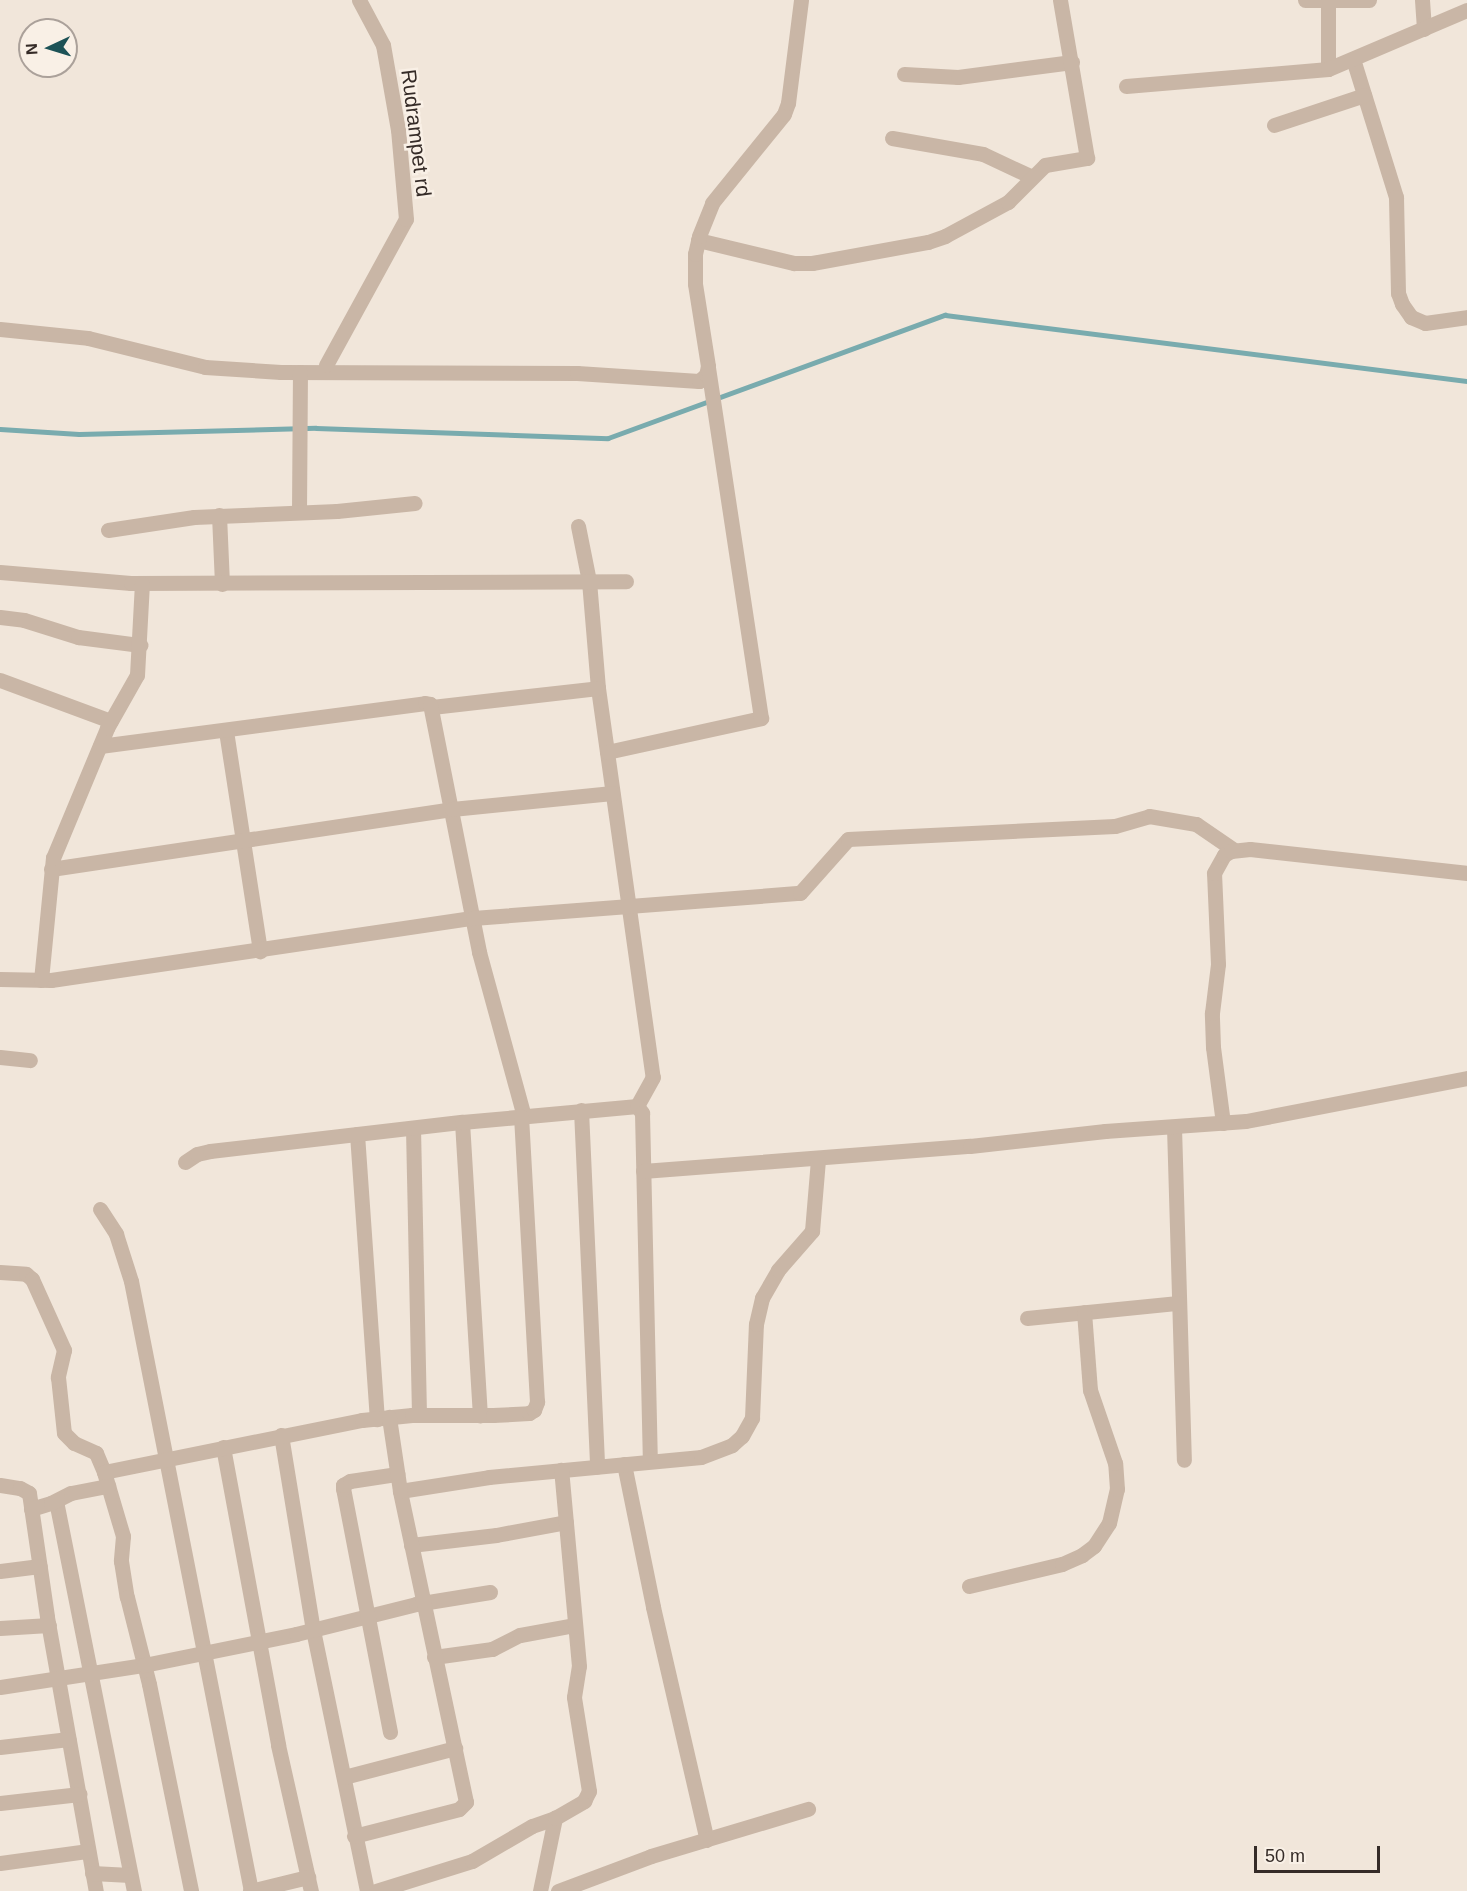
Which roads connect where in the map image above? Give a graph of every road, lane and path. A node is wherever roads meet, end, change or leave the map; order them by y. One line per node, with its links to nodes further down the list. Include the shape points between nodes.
1 (359, 0): 22 (street, Rudrampet rd, via 383,45 398,130 406,219)
2 (801, 0): 19 (street, via 784,114 712,203)
3 (1060, 0): 11 (street)
4 (1305, 0): 7 (street)
5 (1369, 0): 7 (street)
6 (1422, 0): 9 (street)
7 (1328, 1): 12 (street)
8 (1467, 10): 9 (street)
9 (1424, 29): 10 (street)
10 (1353, 59): 12 (street); 15 (street)
11 (1071, 62): 13 (street, via 958,77); 18 (street, via 1088,156 1047,164)
12 (1328, 69): 14 (street)
13 (904, 74)
14 (1126, 86)
15 (1364, 95): 16 (street); 20 (street, via 1396,197 1398,293 1402,304 1411,317 1425,323)
16 (1274, 125)
17 (892, 138): 18 (street, via 983,154)
18 (1032, 177): 19 (street, via 1008,202 928,242 794,263)
19 (698, 240): 23 (street, via 695,284)
20 (1467, 317)
21 (0, 329): 24 (street, via 88,338 205,367)
22 (326, 365)
23 (708, 366): 24 (street, via 703,379 687,382 577,373); 43 (street, via 761,718)
24 (300, 372): 26 (street)
25 (415, 503): 26 (street)
26 (299, 512): 27 (street)
27 (219, 515): 29 (street); 34 (street)
28 (578, 526): 31 (street)
29 (108, 530)
30 (0, 572): 33 (street)
31 (589, 581): 32 (street); 34 (street); 38 (street)
32 (626, 581)
33 (142, 584): 34 (street); 36 (street)
34 (222, 584)
35 (0, 617): 36 (street, via 24,620 78,637)
36 (140, 645): 40 (street, via 137,675)
37 (0, 680): 40 (street)
38 (598, 688): 39 (street); 43 (street)
39 (432, 707): 41 (street, via 425,703); 45 (street)
40 (111, 721): 42 (street)
41 (226, 731): 42 (street); 46 (street)
42 (100, 746): 48 (street)
43 (607, 752): 44 (street)
44 (612, 793): 45 (street); 50 (street)
45 (452, 809): 46 (street); 51 (street)
46 (243, 840): 48 (street); 52 (street)
47 (1234, 850): 49 (street); 50 (street, via 1196,824 1149,816 1115,826 848,839 800,892); 62 (street, via 1218,863 1214,888 1218,964 1212,1013 1213,1047)
48 (51, 869): 54 (street)
49 (1467, 873)
50 (628, 906): 51 (street); 58 (street, via 653,1077)
51 (473, 918): 52 (street); 60 (street)
52 (260, 951): 54 (street)
53 (0, 979): 54 (street)
54 (40, 980)
55 (0, 1057): 56 (street)
56 (30, 1060)
57 (1467, 1078): 62 (street)
58 (637, 1106): 59 (street); 68 (street, via 642,1113)
59 (581, 1110): 60 (street); 83 (street)
60 (523, 1116): 61 (street); 75 (street, via 537,1402 529,1413)
61 (462, 1122): 64 (street); 75 (street)
62 (1223, 1123): 63 (street)
63 (1174, 1127): 66 (street); 71 (street)
64 (413, 1128): 65 (street); 74 (street)
65 (357, 1134): 67 (street, via 210,1151); 76 (street)
66 (818, 1159): 68 (street); 80 (street, via 812,1231 770,1281 758,1311 749,1426 722,1451)
67 (185, 1162)
68 (644, 1171): 80 (street)
69 (100, 1209): 79 (street, via 116,1234 131,1281)
70 (0, 1272): 86 (street, via 26,1274 32,1279 64,1350 58,1377 64,1433 96,1454)
71 (1178, 1303): 72 (street); 81 (street)
72 (1084, 1312): 73 (street); 95 (street, via 1090,1390 1115,1463 1117,1489 1109,1523 1094,1546 1082,1555 1051,1567)
73 (1027, 1318)
74 (419, 1414): 75 (street); 76 (street)
75 (480, 1415)
76 (383, 1418): 77 (street); 85 (street)
77 (280, 1435): 78 (street); 102 (street)
78 (223, 1447): 79 (street); 103 (street)
79 (166, 1459): 86 (street); 104 (street)
80 (650, 1461): 82 (street)
81 (1184, 1461)
82 (624, 1464): 83 (street); 120 (street)
83 (597, 1467): 84 (street)
84 (561, 1470): 88 (street); 91 (street)
85 (397, 1474): 88 (street); 98 (street, via 350,1481 343,1489)
86 (106, 1479): 89 (street); 106 (street, via 124,1540 122,1570)
87 (0, 1485): 90 (street, via 26,1490)
88 (400, 1491): 92 (street)
89 (56, 1501): 90 (street); 107 (street)
90 (32, 1509): 93 (street)
91 (566, 1522): 92 (street); 100 (street)
92 (411, 1545): 97 (street)
93 (40, 1566): 94 (street); 99 (street)
94 (0, 1571)
95 (969, 1586)
96 (490, 1592): 97 (street)
97 (423, 1603): 98 (street); 105 (street)
98 (368, 1615): 102 (street); 110 (street)
99 (49, 1625): 101 (street); 108 (street)
100 (575, 1625): 105 (street, via 520,1635 492,1648); 118 (street, via 579,1666 574,1697 589,1794)
101 (0, 1628)
102 (313, 1630): 103 (street); 114 (street)
103 (259, 1642): 104 (street); 125 (street)
104 (204, 1653): 106 (street); 129 (street)
105 (434, 1658): 113 (street)
106 (144, 1665): 107 (street); 128 (street)
107 (90, 1675): 108 (street); 124 (street)
108 (58, 1680): 109 (street); 111 (street)
109 (0, 1688)
110 (390, 1732)
111 (69, 1739): 112 (street); 115 (street)
112 (0, 1747)
113 (455, 1748): 114 (street); 119 (street, via 466,1798 462,1808)
114 (344, 1777): 119 (street)
115 (79, 1794): 116 (street); 121 (street)
116 (0, 1803)
117 (807, 1809): 120 (street)
118 (555, 1818): 131 (street, via 532,1826 472,1861); 132 (street)
119 (354, 1836): 130 (street)
120 (707, 1840): 133 (street)
121 (88, 1851): 122 (street); 123 (street)
122 (0, 1863)
123 (92, 1873): 124 (street); 126 (street)
124 (130, 1875): 127 (street)
125 (309, 1884): 129 (street)
126 (96, 1891)
127 (134, 1891)
128 (191, 1891)
129 (251, 1891)
130 (367, 1891)
131 (376, 1891)
132 (540, 1891)
133 (558, 1891)

